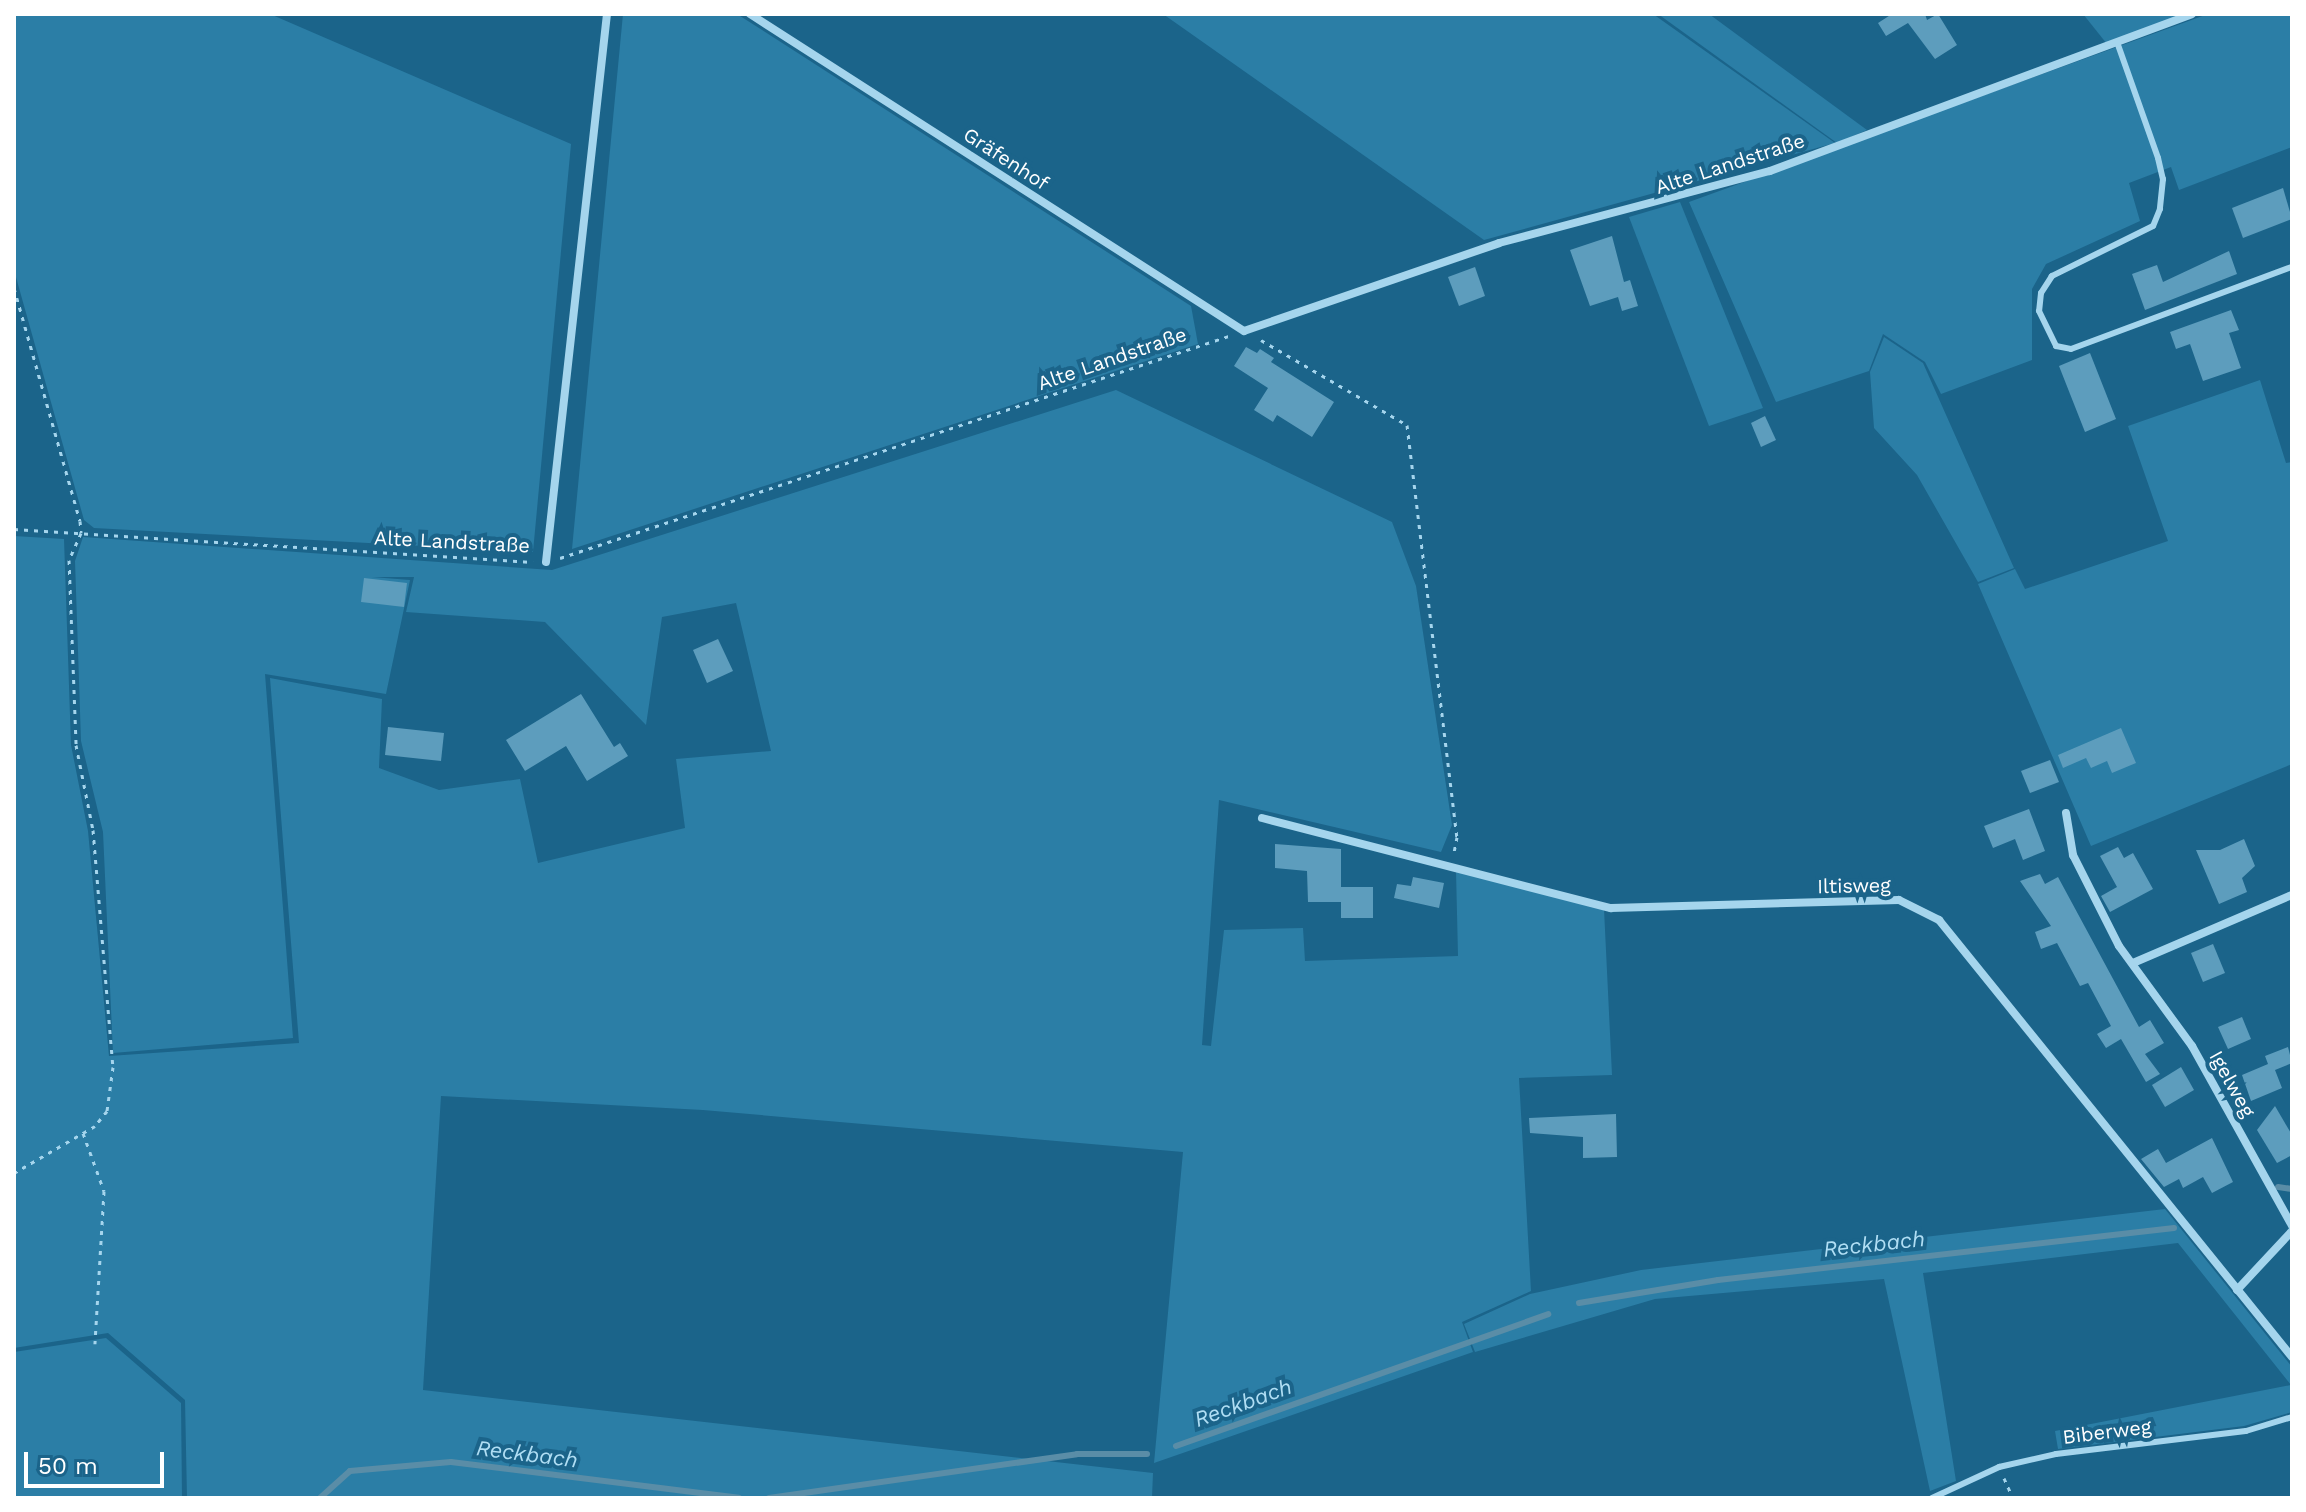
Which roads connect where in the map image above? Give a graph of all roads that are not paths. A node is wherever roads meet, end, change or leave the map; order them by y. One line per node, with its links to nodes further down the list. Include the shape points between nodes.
1 (607, 14): 7 (street)
2 (750, 14): 6 (street, Gräfenhof)
3 (2192, 14): 4 (street, Alte Landstraße)
4 (2117, 42): 5 (lane, via 2158,158 2163,179 2160,209 2153,226 2052,276 2041,293 2039,311 2056,346 2071,349); 6 (street, Alte Landstraße, via 1770,171 1499,243)
5 (2292, 267)
6 (1244, 331)
7 (546, 562)
8 (2066, 813): 11 (street, Igelweg, via 2073,855)
9 (1262, 818): 13 (street, Iltisweg, via 1611,908 1899,900 1939,920)
10 (2292, 895): 11 (street)
11 (2133, 963): 12 (street, Igelweg, via 2192,1046)
12 (2292, 1228): 13 (street)
13 (2237, 1290): 14 (street, Iltisweg)
14 (2292, 1357)
15 (2292, 1417): 16 (lane, Biberweg, via 2246,1431 2056,1454 1999,1467)
16 (1932, 1498)

